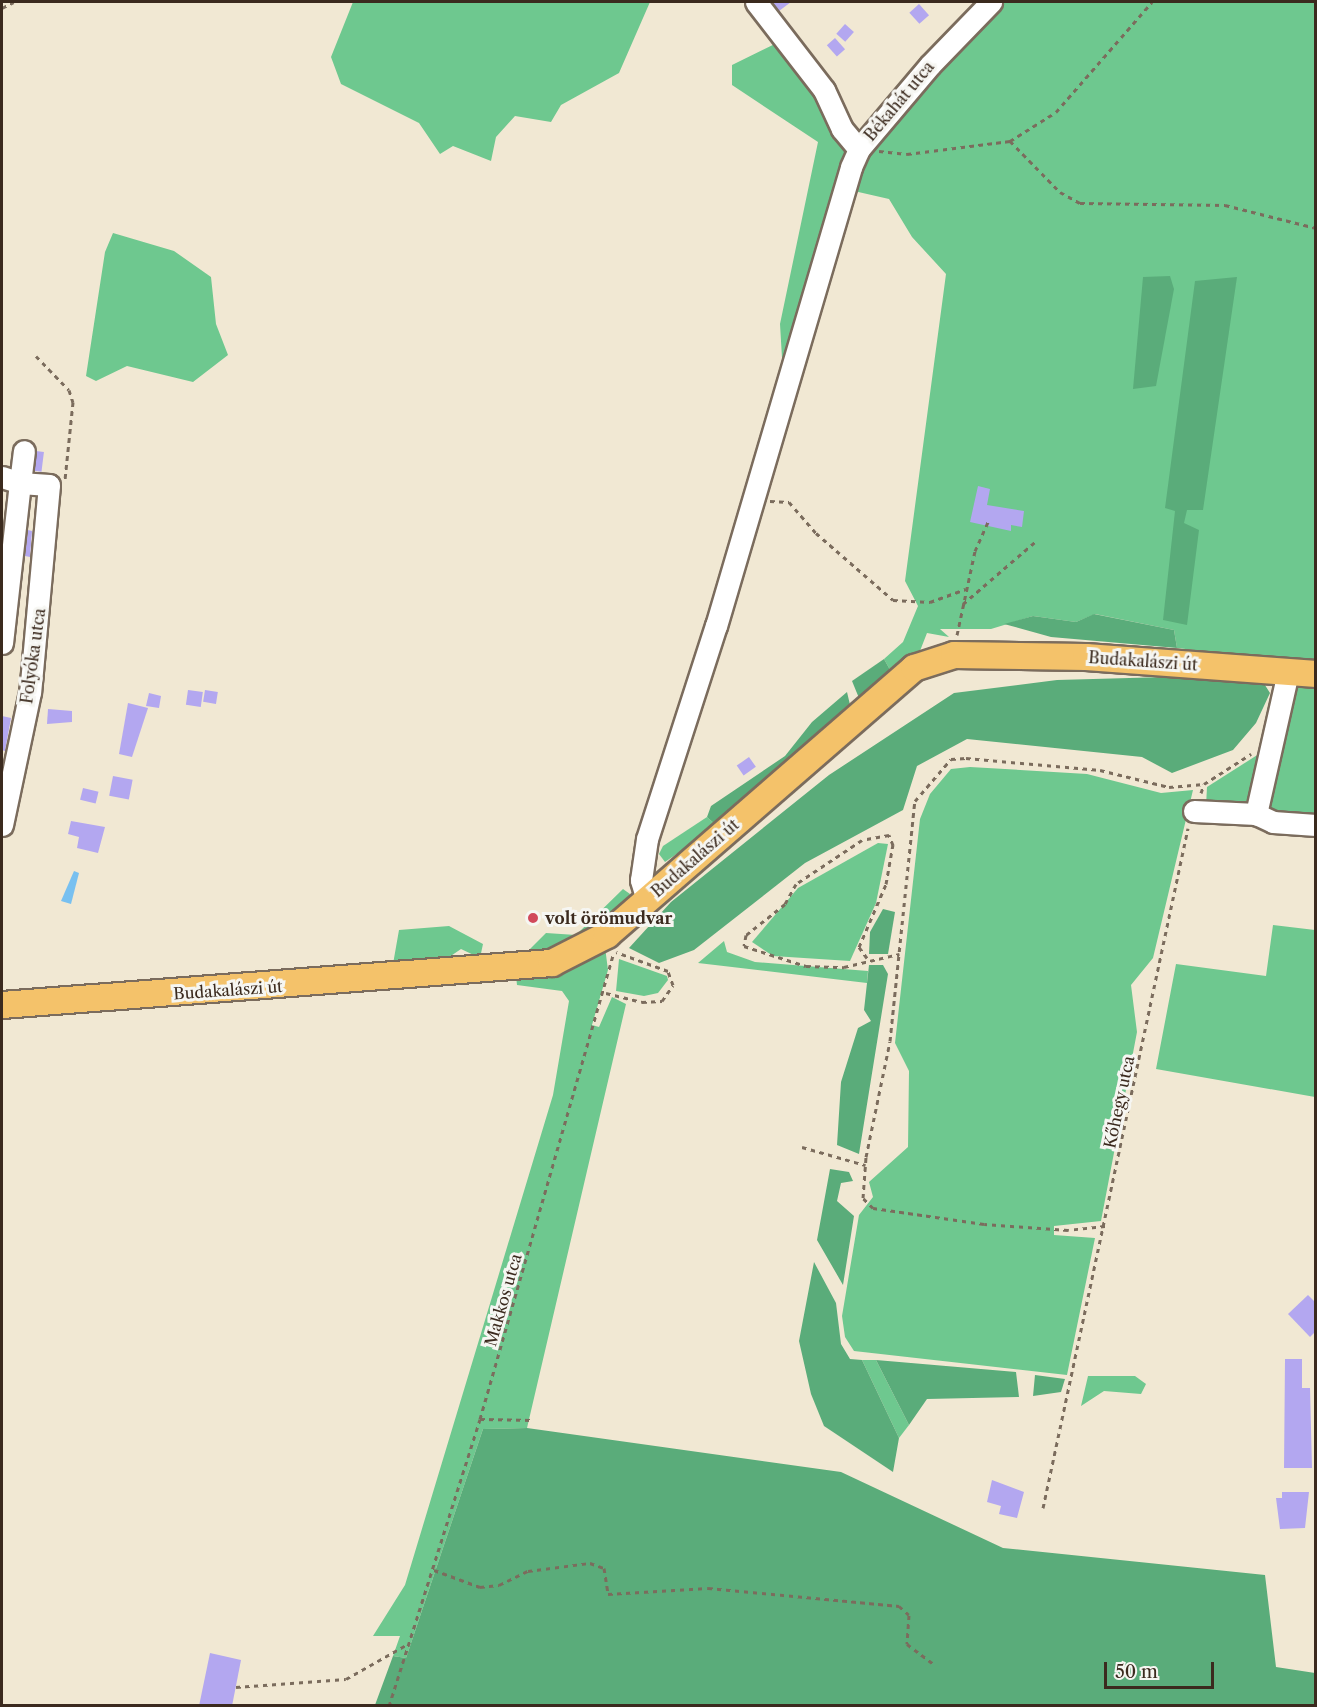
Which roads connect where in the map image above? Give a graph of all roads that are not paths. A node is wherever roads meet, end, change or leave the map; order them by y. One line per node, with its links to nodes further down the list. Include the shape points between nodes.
1 (756, 2): 3 (street, Békahát utca, via 824,90 842,129)
2 (991, 2): 3 (street, Békahát utca)
3 (859, 149): 14 (street, via 826,238 647,839 641,880)
4 (24, 451): 5 (street)
5 (11, 480): 6 (street); 12 (street, Folyóka utca, via 49,485 30,692)
6 (8, 535): 7 (street)
7 (2, 643)
8 (1288, 672): 9 (main road, Budakalászi út); 11 (street, via 1270,733); 14 (main road, Budakalászi út, via 1086,657 954,655 914,668)
9 (1316, 675)
10 (1194, 811): 11 (street)
11 (1256, 814): 13 (street, via 1273,822)
12 (2, 825)
13 (1316, 825)
14 (647, 900): 15 (main road, Budakalászi út, via 611,943 552,963 513,969)
15 (2, 1005)

